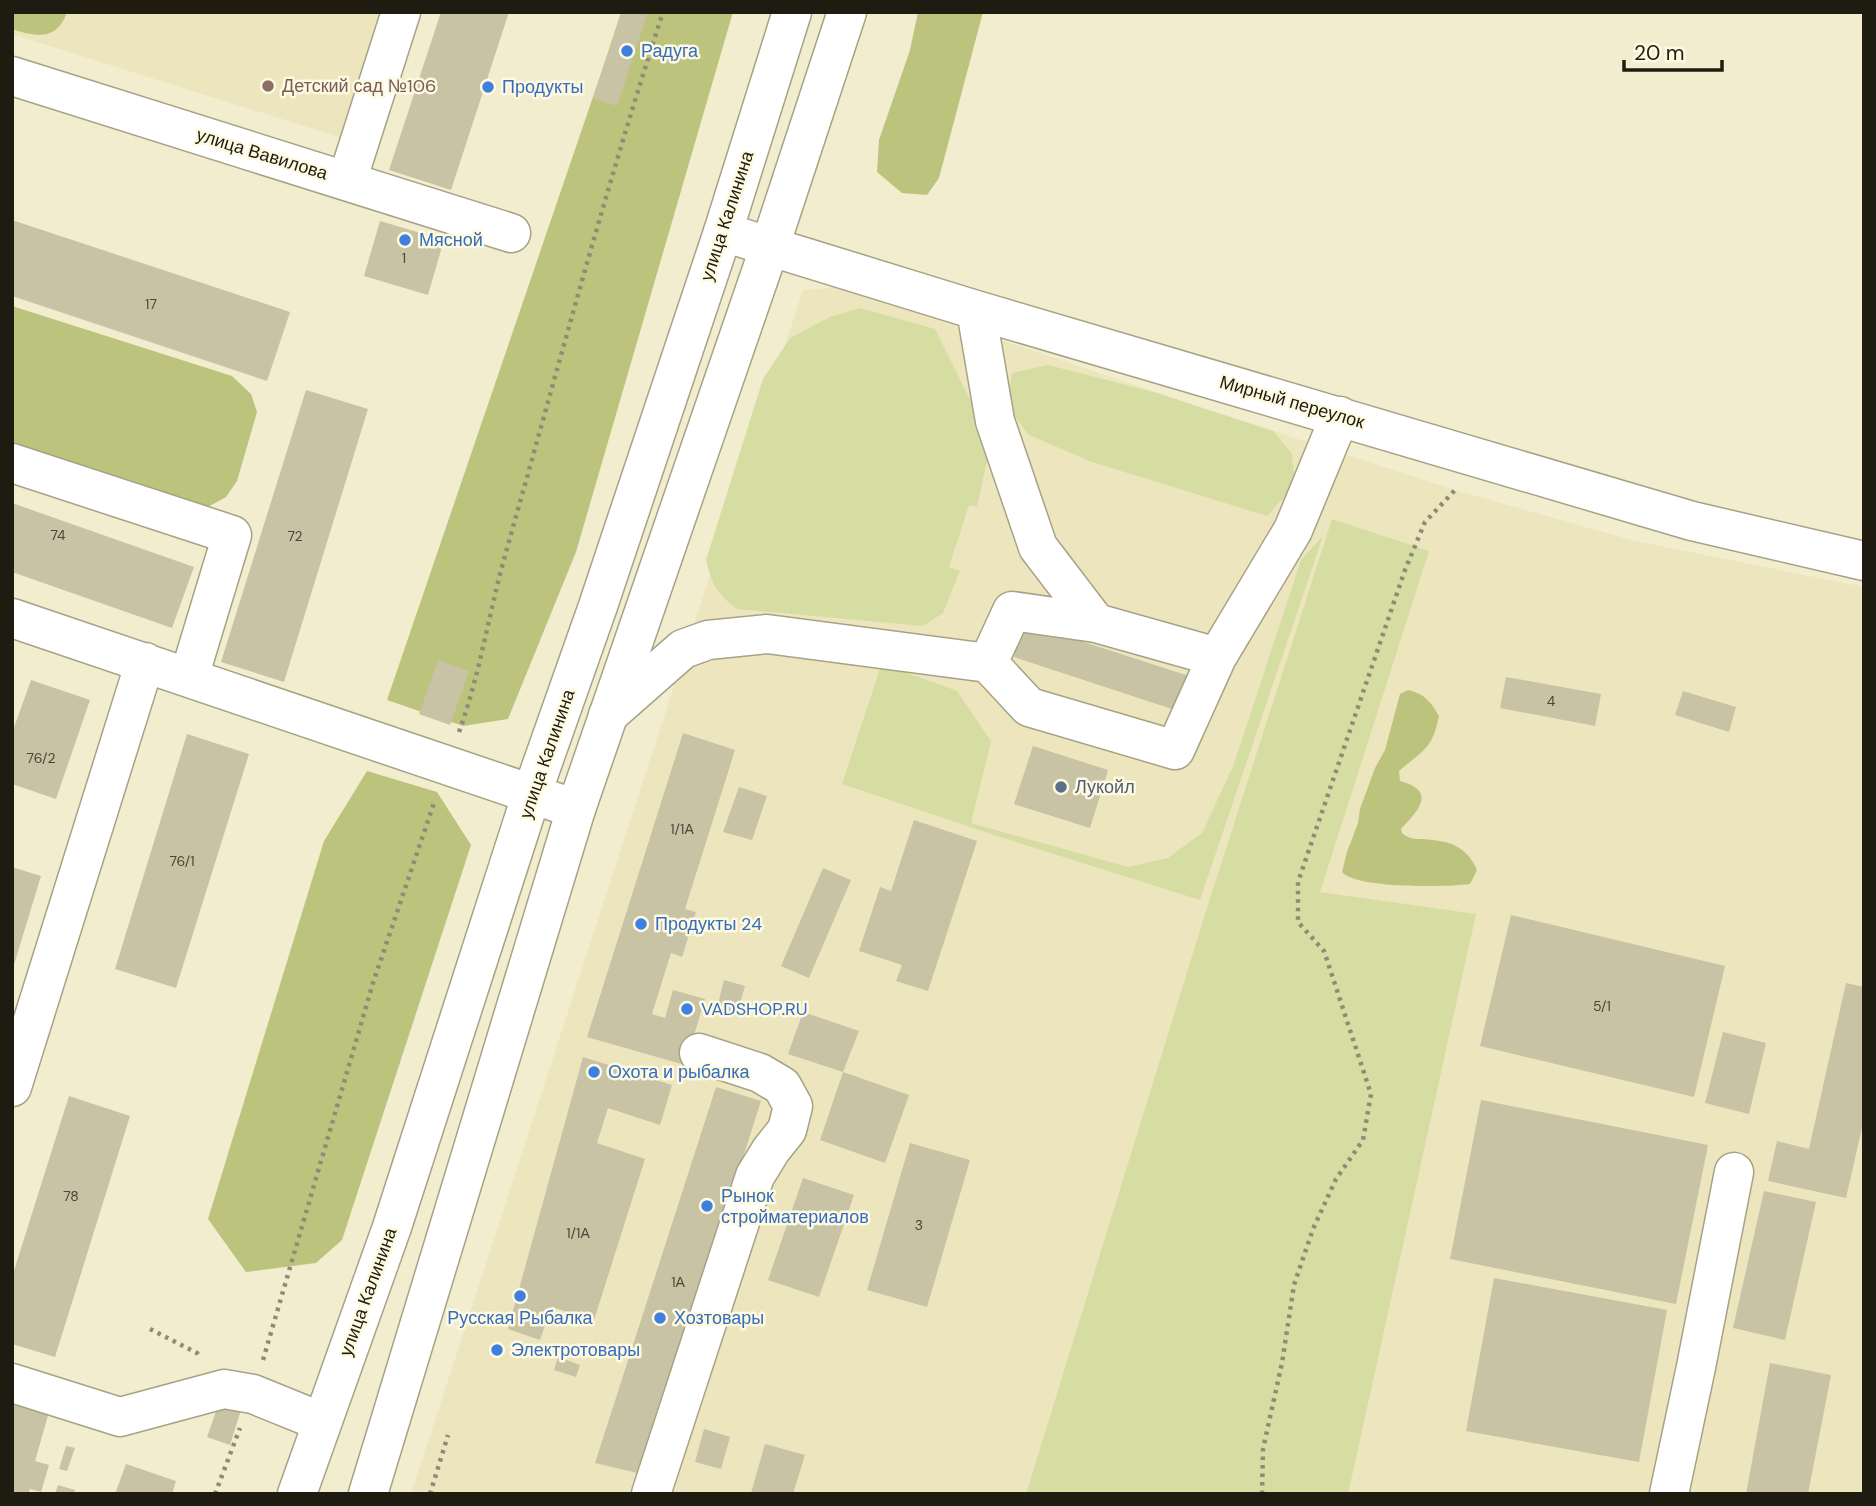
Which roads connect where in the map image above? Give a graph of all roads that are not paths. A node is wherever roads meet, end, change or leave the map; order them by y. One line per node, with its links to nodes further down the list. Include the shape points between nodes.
1 (401, 12): 5 (main road)
2 (792, 12): 6 (main road, улица Калинина)
3 (847, 12): 8 (main road)
4 (12, 76): 5 (main road, улица Вавилова)
5 (347, 181): 7 (main road, улица Вавилова)
6 (723, 232): 8 (main road, Мирный переулок); 20 (main road, улица Калинина)
7 (511, 233)
8 (770, 246): 9 (main road, Мирный переулок); 19 (main road)
9 (976, 310): 10 (main road, Мирный переулок); 14 (main road, via 995,421 1038,547)
10 (1340, 416): 12 (main road, Мирный переулок, via 1692,522); 15 (main road, via 1293,530)
11 (12, 463): 18 (main road, via 232,535)
12 (1864, 561)
13 (12, 618): 16 (main road)
14 (1096, 623): 15 (main road); 17 (main road, via 1012,611)
15 (1217, 657): 17 (main road, via 1175,750 1029,707)
16 (145, 662): 18 (main road); 23 (main road)
17 (988, 663): 19 (main road, via 767,634 708,640 683,649)
18 (189, 677): 20 (main road)
19 (608, 715): 21 (main road)
20 (532, 793): 21 (main road); 26 (main road, улица Калинина, via 392,1227)
21 (576, 809): 28 (main road)
22 (699, 1053): 29 (main road, via 760,1073 782,1086 793,1106 787,1130 751,1186)
23 (12, 1087)
24 (1734, 1172): 30 (main road)
25 (12, 1383): 26 (main road, via 120,1417 224,1389 253,1394)
26 (321, 1422): 27 (main road, улица Калинина)
27 (298, 1494)
28 (368, 1494)
29 (651, 1494)
30 (1669, 1494)

